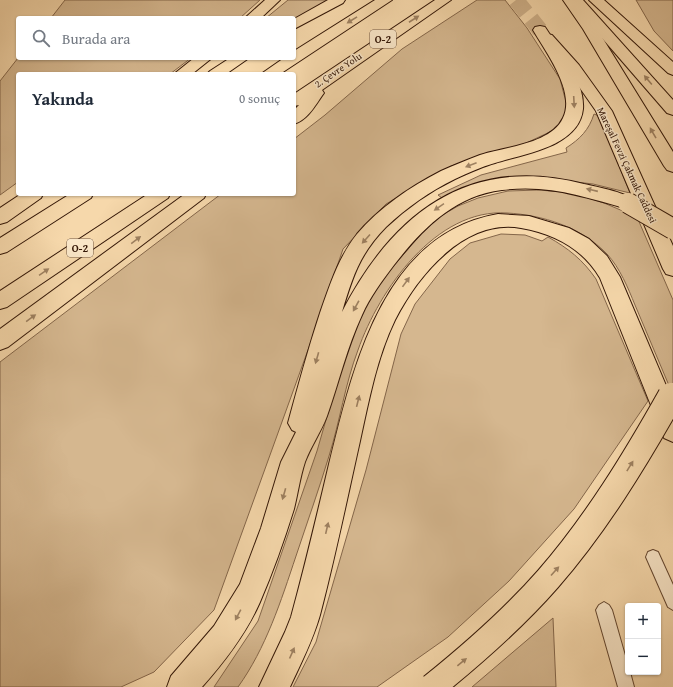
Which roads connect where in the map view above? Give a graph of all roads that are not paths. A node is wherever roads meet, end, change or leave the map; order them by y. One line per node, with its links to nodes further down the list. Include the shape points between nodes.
1 (273, 0): 8 (main road)
2 (338, 0): 9 (main road)
3 (385, 0): 11 (main road, O-2, one-way to 11)
4 (444, 0): 20 (main road, 2. Çevre Yolu / O-2, one-way to 4)
5 (570, 0): 24 (main road, one-way to 5)
6 (576, 0): 22 (main road, one-way to 6)
7 (596, 0): 10 (main road)
8 (254, 16)
9 (296, 24)
10 (631, 33): 15 (main road); 19 (main road, via 642,48)
11 (296, 57)
12 (201, 60): 16 (main road)
13 (238, 60): 17 (main road)
14 (291, 60): 18 (main road, O-2)
15 (673, 70)
16 (185, 72)
17 (218, 72)
18 (272, 72)
19 (673, 78)
20 (323, 79): 21 (main road, 2. Çevre Yolu / O-2); 23 (main road, via 314,97)
21 (296, 99)
22 (673, 110)
23 (296, 117)
24 (673, 166)
25 (16, 192): 30 (main road)
26 (31, 196): 31 (main road)
27 (81, 196): 33 (main road)
28 (158, 196): 35 (main road, O-2, one-way to 28)
29 (194, 196): 36 (main road, one-way to 29)
30 (0, 204)
31 (0, 217)
32 (673, 229): 39 (main road, one-way to 39, bridge, via 628,203 602,193 541,182 484,188 446,202 430,212 402,240 361,297 348,322 313,421)
33 (0, 247)
34 (673, 269): 39 (main road, Mareşal Fevzi Çakmak Caddesi, one-way to 39, via 604,111 574,68 540,30 572,89 575,100 570,121 554,136 543,142 475,164 435,182 392,211 361,244 345,271 317,356 296,436)
35 (0, 301)
36 (0, 341)
37 (673, 393): 45 (main road, one-way to 37, bridge, via 479,648 524,605 563,562 595,520)
38 (673, 431): 44 (main road, one-way to 38, via 298,638 305,617 372,345 398,293 425,261 452,239 481,224 514,221 549,228 569,236 598,258 610,277)
39 (295, 457): 43 (main road, one-way to 43, via 272,537 256,581 234,622 212,654)
40 (653, 557): 41 (lane)
41 (673, 602)
42 (604, 610): 46 (lane)
43 (182, 687)
44 (274, 687)
45 (432, 687)
46 (626, 687)

